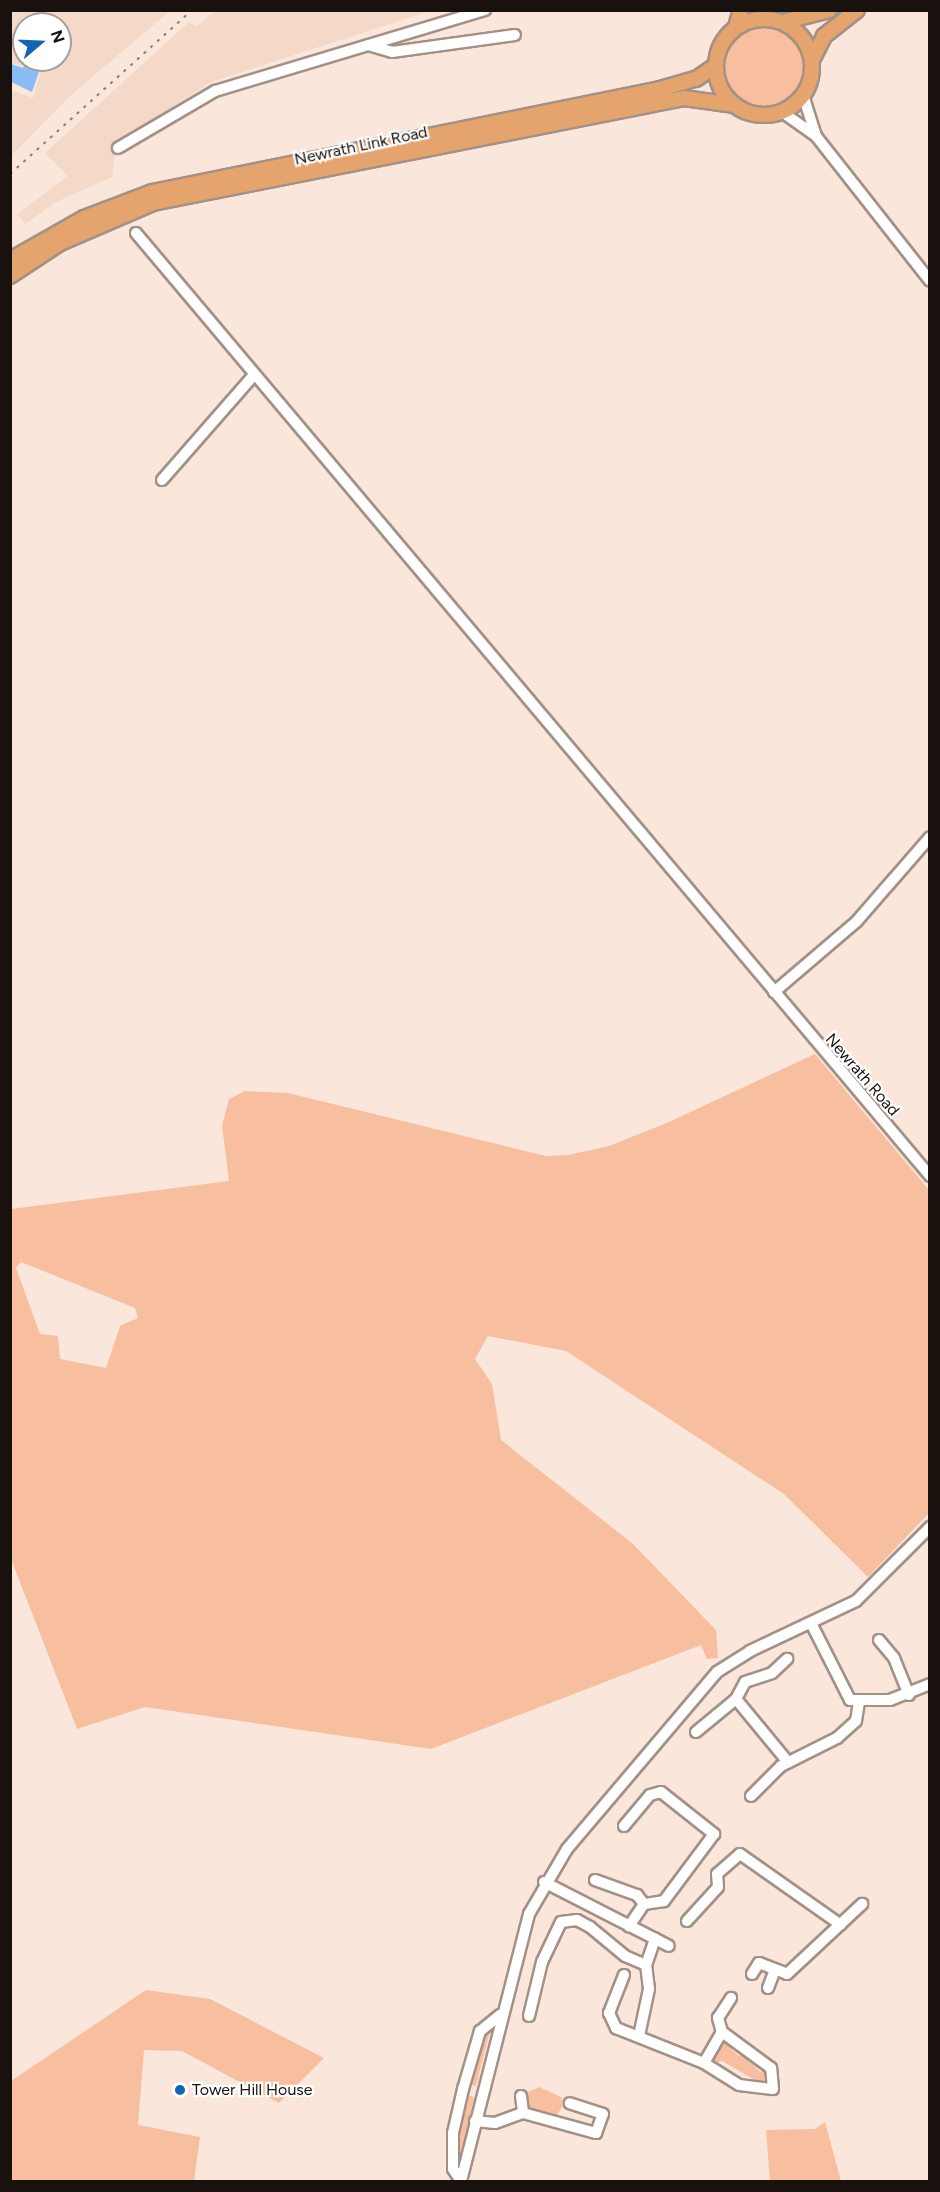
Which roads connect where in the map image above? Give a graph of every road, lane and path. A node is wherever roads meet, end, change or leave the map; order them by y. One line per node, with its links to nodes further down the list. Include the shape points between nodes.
1 (485, 10): 8 (street)
2 (741, 10): 6 (main road)
3 (829, 10): 5 (main road)
4 (857, 10): 9 (main road, via 817,44)
5 (773, 17): 6 (main road); 9 (main road, via 797,32)
6 (736, 27): 10 (main road, via 718,49)
7 (515, 35): 8 (street, via 392,52)
8 (368, 45): 15 (street, via 190,101)
9 (812, 60): 11 (main road)
10 (715, 66): 12 (main road, via 717,82); 17 (main road, Newrath Link Road, via 696,80 660,89 152,192 84,218)
11 (803, 95): 13 (main road); 14 (street)
12 (733, 105): 13 (main road, via 756,115); 18 (main road, Newrath Link Road, via 684,98 153,203 60,243)
13 (782, 112): 14 (street)
14 (816, 136): 19 (street)
15 (118, 148)
16 (136, 233): 20 (street, Newrath Road)
17 (10, 260)
18 (10, 276)
19 (930, 280)
20 (253, 376): 21 (street); 23 (street, Newrath Road)
21 (162, 480)
22 (930, 837): 23 (street, via 858,921)
23 (774, 992): 24 (street, Newrath Road)
24 (930, 1176)
25 (930, 1527): 26 (street, via 880,1583)
26 (812, 1625): 32 (street, via 832,1661 841,1691); 40 (street, via 750,1651 717,1672 600,1807)
27 (879, 1640): 30 (street, via 894,1658)
28 (786, 1659): 31 (street, via 772,1673 745,1682)
29 (930, 1684): 30 (street)
30 (909, 1695): 32 (street)
31 (736, 1700): 33 (street); 34 (street)
32 (859, 1703): 34 (street, via 856,1721 837,1738)
33 (696, 1732)
34 (788, 1762): 35 (street)
35 (751, 1796)
36 (624, 1826): 37 (street, via 650,1795 661,1792 714,1834)
37 (699, 1861): 38 (street); 41 (street, via 664,1901)
38 (717, 1874): 43 (street, via 718,1887); 44 (street, via 734,1856 747,1855)
39 (595, 1880): 41 (street, via 637,1895)
40 (544, 1882): 45 (street); 54 (street)
41 (644, 1904): 45 (street)
42 (862, 1904): 44 (street)
43 (687, 1921)
44 (841, 1925): 49 (street, via 795,1969)
45 (629, 1926): 46 (street)
46 (655, 1940): 47 (street); 48 (street)
47 (669, 1946)
48 (645, 1965): 55 (street, via 625,1956 584,1923 561,1922 542,1962); 57 (street, via 649,1989)
49 (774, 1972): 50 (street, via 759,1963); 52 (street)
50 (752, 1974)
51 (624, 1975): 57 (street, via 610,2022)
52 (768, 1988)
53 (731, 1998): 56 (street, via 718,2018)
54 (500, 2015): 59 (street, via 480,2031); 60 (street)
55 (529, 2016)
56 (722, 2032): 58 (street); 58 (street, via 771,2068 773,2089 753,2091)
57 (639, 2036): 58 (street)
58 (704, 2063)
59 (463, 2089): 60 (street); 65 (street, via 453,2133 453,2169)
60 (481, 2093): 64 (street)
61 (520, 2096): 63 (street)
62 (570, 2103): 63 (street, via 603,2114 596,2133)
63 (523, 2113): 64 (street, via 495,2123)
64 (475, 2121): 65 (street)
65 (461, 2181)

